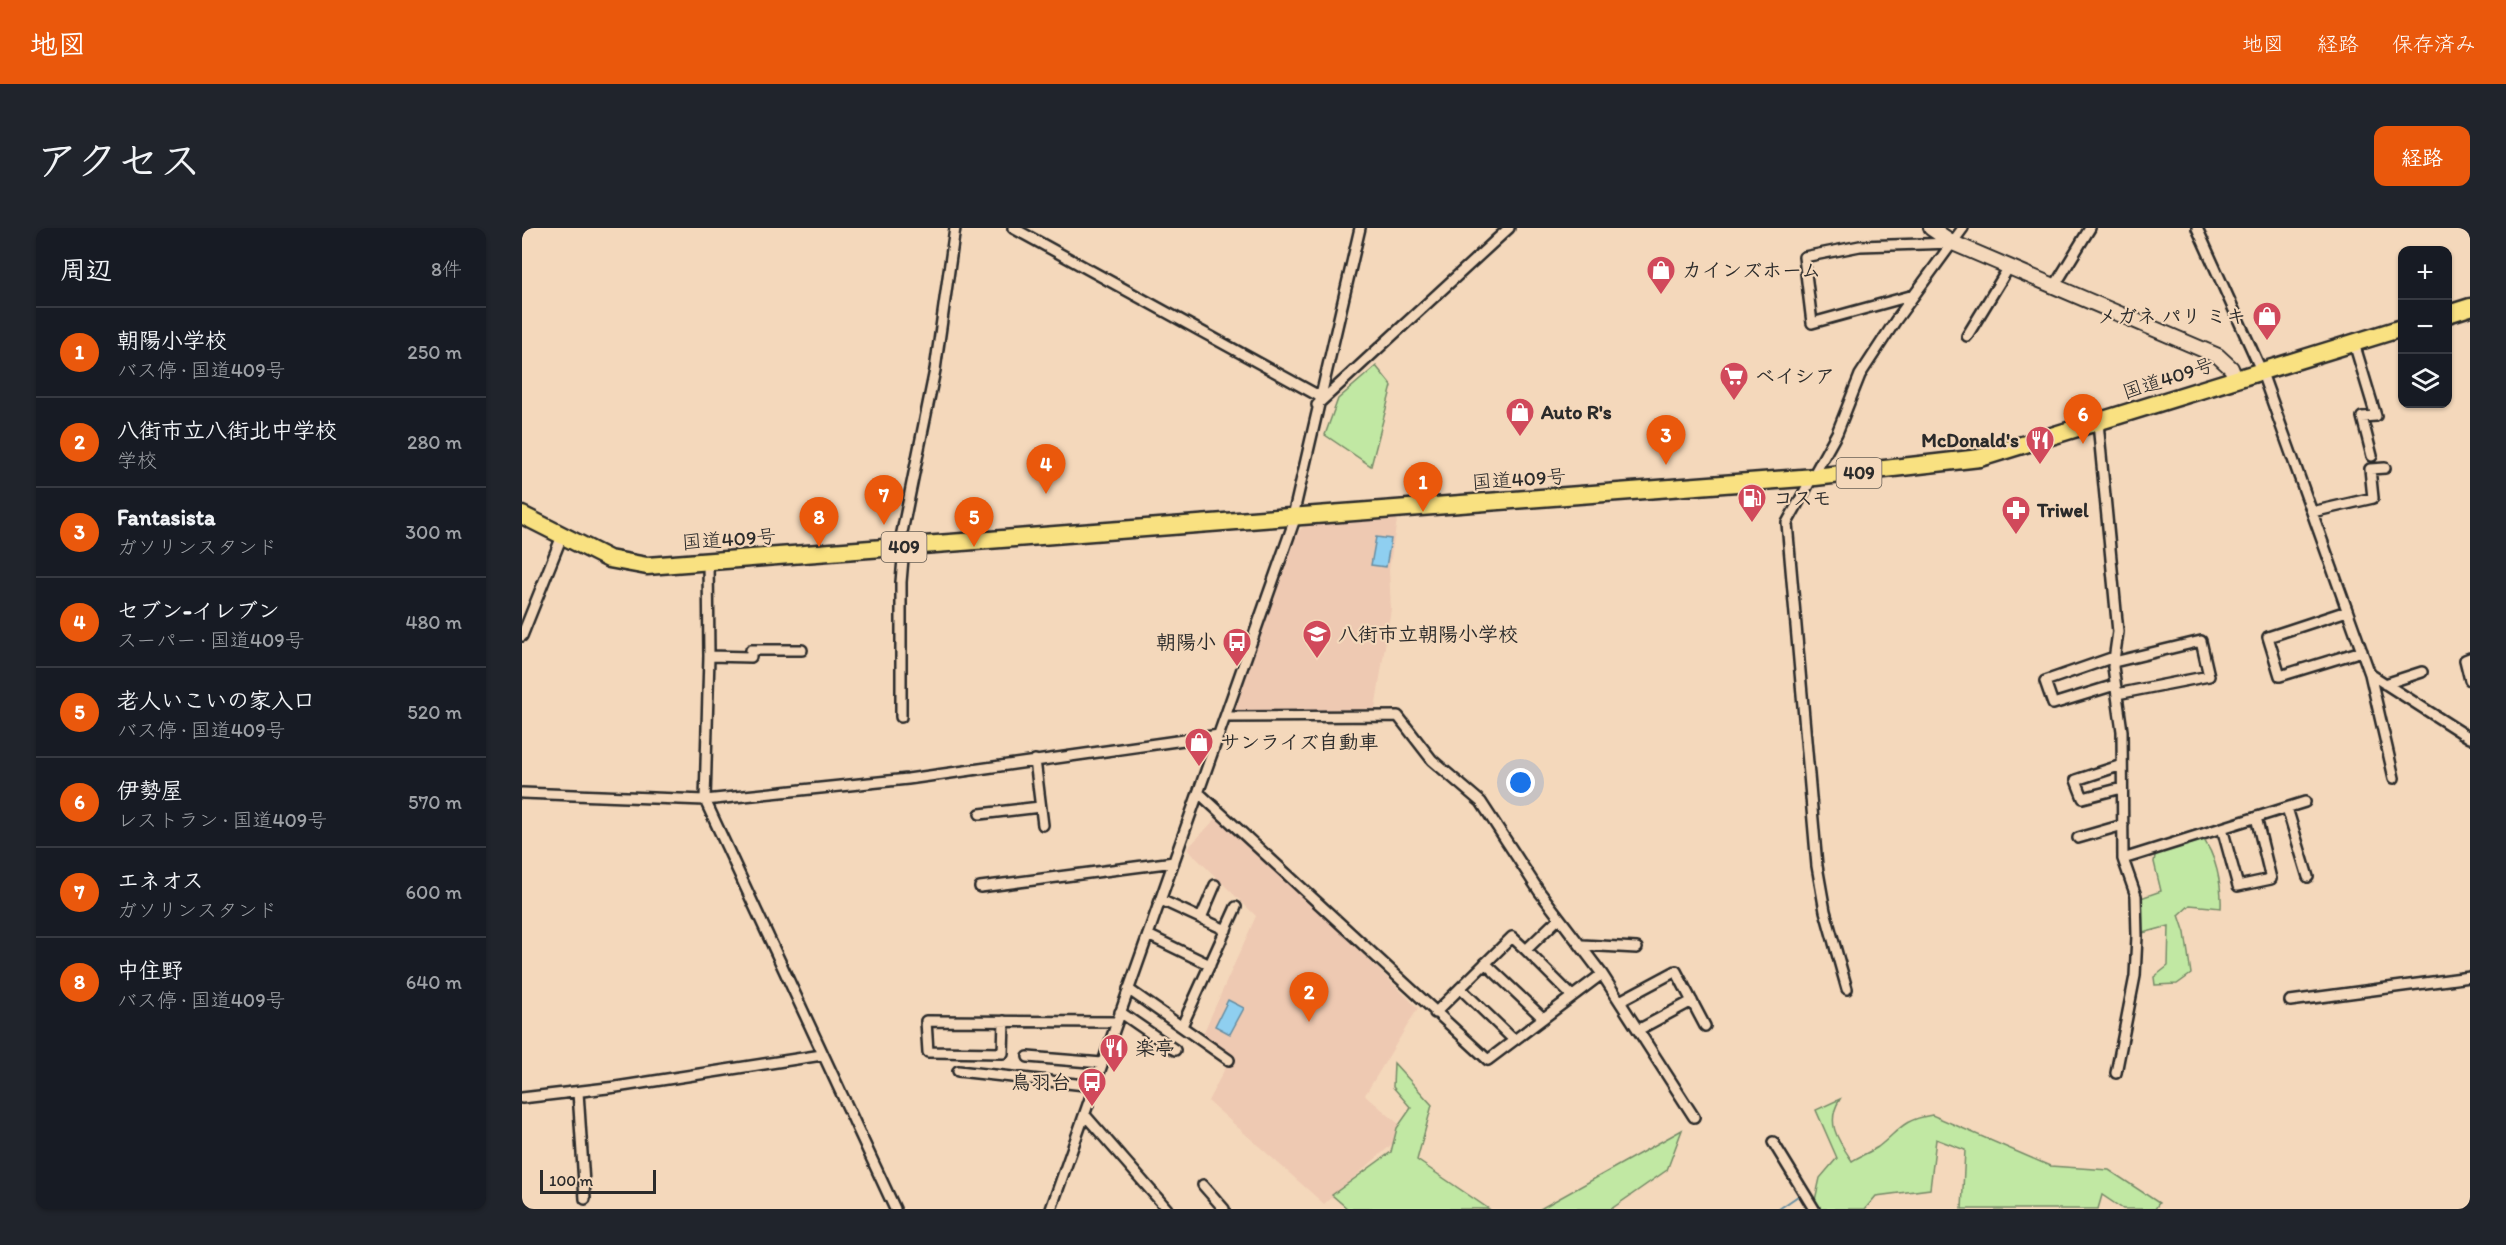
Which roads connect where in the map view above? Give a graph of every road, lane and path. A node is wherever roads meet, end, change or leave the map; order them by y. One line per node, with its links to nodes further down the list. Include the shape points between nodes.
1 (955, 228): 29 (street, via 935,370)
2 (1013, 228): 20 (street)
3 (1360, 228): 20 (street)
4 (1509, 228): 20 (street)
5 (1930, 228): 9 (street)
6 (1963, 228): 9 (street)
7 (2090, 228): 11 (street)
8 (2197, 228): 18 (street)
9 (1953, 243): 10 (street); 12 (street); 12 (street, via 1860,246 1804,257 1812,323)
10 (2009, 267): 11 (street); 16 (street)
11 (2054, 286): 19 (street, via 2218,356 2227,362)
12 (1914, 295): 24 (street, via 1860,375)
13 (2470, 307): 14 (highway)
14 (2452, 313)
15 (2398, 330): 17 (highway, 国道409号 / 409)
16 (1967, 336)
17 (2354, 343): 18 (highway, 国道409号 / 409); 22 (street, via 2376,416 2362,417)
18 (2261, 370): 19 (highway, 国道409号 / 409); 25 (street)
19 (2235, 378): 21 (highway, 国道409号 / 409)
20 (1318, 400): 27 (street)
21 (2098, 423): 24 (highway, 国道409号 / 409, via 1980,458); 37 (street, via 2118,632)
22 (2372, 456)
23 (2385, 468): 25 (street, via 2370,469 2373,498)
24 (1815, 477): 27 (highway, 国道409号 / 409); 83 (street, via 1787,523 1817,866)
25 (2312, 512): 31 (street)
26 (522, 515): 28 (highway, 国道409号 / 409)
27 (1294, 516): 29 (highway, 国道409号 / 409); 44 (street)
28 (562, 536): 30 (highway, 国道409号 / 409, via 622,563 647,566); 32 (street)
29 (902, 547): 30 (highway, 国道409号 / 409); 43 (street)
30 (708, 561): 35 (street)
31 (2348, 612): 34 (street); 34 (street, via 2268,637 2280,676)
32 (522, 636)
33 (802, 650): 35 (street, via 751,650 751,657)
34 (2361, 651): 39 (street)
35 (709, 656): 53 (street)
36 (2470, 658): 40 (street, via 2464,660)
37 (2114, 660): 42 (street); 42 (street, via 2045,681 2052,704); 42 (street, via 2201,641 2209,676)
38 (2422, 672): 41 (street)
39 (2370, 674): 41 (street); 49 (street)
40 (2470, 680)
41 (2385, 684): 46 (street)
42 (2116, 690): 48 (street)
43 (901, 717)
44 (1226, 717): 45 (street); 71 (street, via 1398,716 1432,760 1481,802)
45 (1219, 735): 47 (street); 52 (street)
46 (2470, 738)
47 (1035, 760): 53 (street, via 908,779); 55 (street)
48 (2122, 765): 50 (street); 50 (street, via 2076,780 2083,798)
49 (2394, 778)
50 (2122, 788): 60 (street)
51 (522, 793): 53 (street)
52 (1199, 793): 64 (street); 88 (street)
53 (705, 800): 97 (street)
54 (2305, 802): 56 (street)
55 (1040, 807): 57 (street); 59 (street)
56 (2287, 808): 58 (street); 65 (street)
57 (980, 814)
58 (2256, 818): 61 (street); 61 (street, via 2271,879 2238,886)
59 (1043, 825)
60 (2123, 825): 62 (street); 63 (street)
61 (2222, 828): 63 (street)
62 (2078, 838)
63 (2123, 859): 102 (street, via 2136,896 2137,936 2135,976)
64 (1174, 862): 67 (street); 68 (street)
65 (2308, 877)
66 (1215, 885): 70 (street)
67 (980, 887)
68 (1161, 900): 70 (street); 73 (street)
69 (1236, 907): 72 (street)
70 (1201, 918): 72 (street)
71 (1559, 918): 74 (street); 76 (street)
72 (1226, 930): 78 (street)
73 (1148, 935): 78 (street); 82 (street)
74 (1582, 945): 75 (street); 79 (street)
75 (1637, 948)
76 (1526, 950): 77 (street, via 1512,937); 84 (street)
77 (1485, 963): 81 (street); 90 (street)
78 (1210, 965): 92 (street)
79 (1602, 974): 84 (street); 85 (street)
80 (2470, 977): 87 (street)
81 (1460, 988): 88 (street); 95 (street)
82 (1128, 989): 89 (street); 92 (street)
83 (1847, 989)
84 (1572, 996): 90 (street)
85 (1620, 1001): 86 (street, via 1676,971); 94 (street)
86 (1692, 1001): 93 (street); 94 (street)
87 (2290, 1001)
88 (1435, 1013): 95 (street, via 1488,1060)
89 (1118, 1017): 91 (street); 96 (street); 100 (street)
90 (1543, 1018): 95 (street)
91 (1004, 1021): 91 (street, via 1003,1053 928,1052 926,1020)
92 (1182, 1026): 99 (street)
93 (1705, 1026)
94 (1638, 1030): 107 (street)
95 (1514, 1040)
96 (1175, 1050)
97 (822, 1055): 104 (street); 112 (street)
98 (1028, 1057): 100 (street)
99 (1229, 1060)
100 (1102, 1063): 103 (street)
101 (958, 1071): 103 (street)
102 (2116, 1073)
103 (1094, 1086): 106 (street)
104 (578, 1092): 105 (street); 110 (street)
105 (522, 1098)
106 (1084, 1115): 113 (street); 114 (street)
107 (1694, 1117)
108 (1773, 1142): 115 (street)
109 (1203, 1185): 111 (street)
110 (585, 1199)
111 (1218, 1207)
112 (895, 1209)
113 (1051, 1209)
114 (1167, 1209)
115 (1814, 1209)

